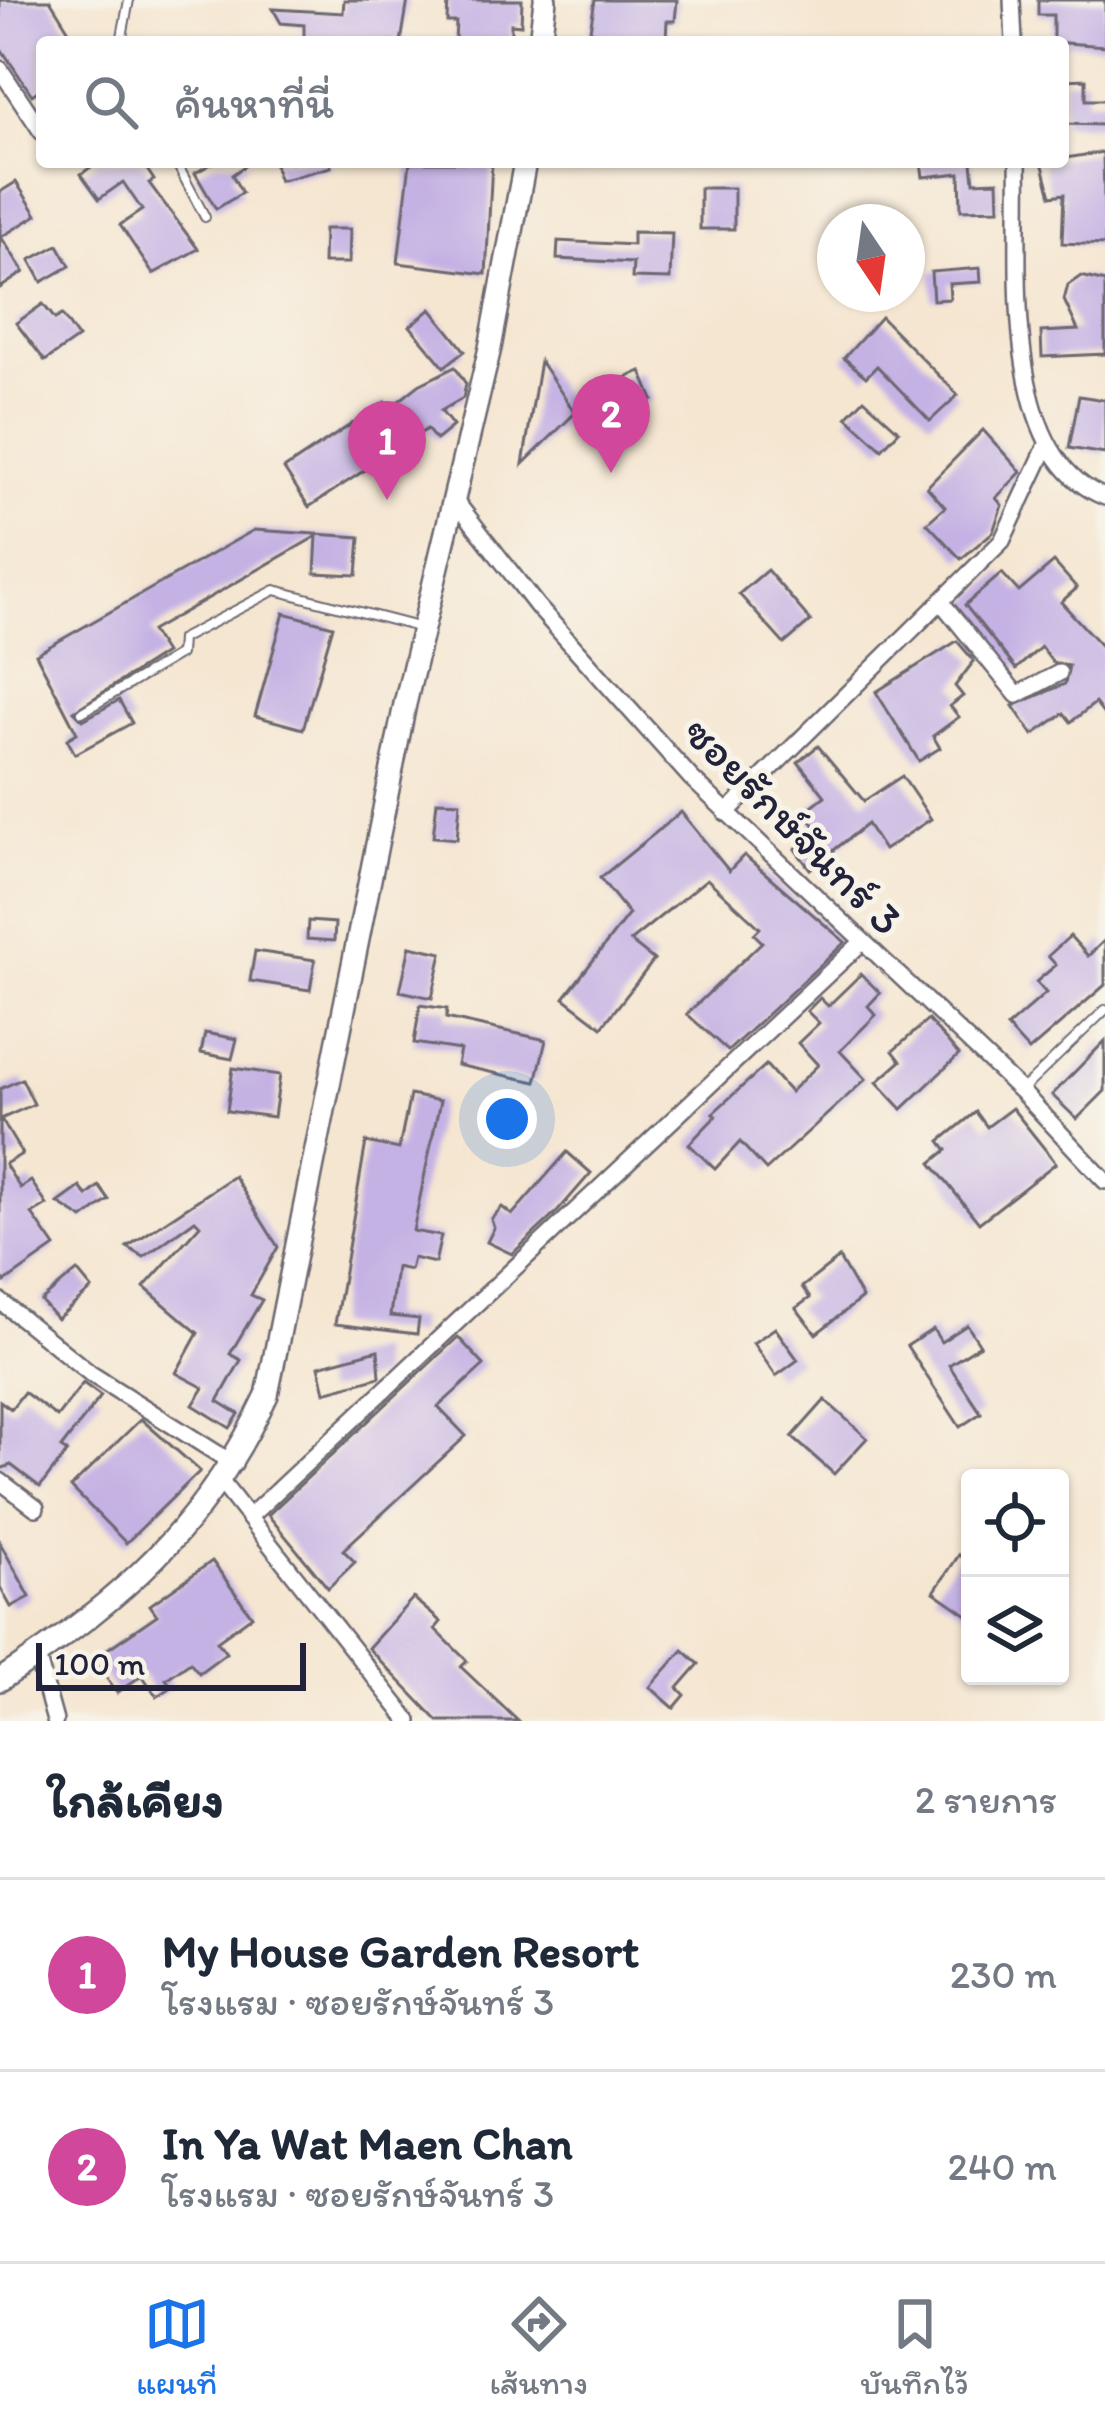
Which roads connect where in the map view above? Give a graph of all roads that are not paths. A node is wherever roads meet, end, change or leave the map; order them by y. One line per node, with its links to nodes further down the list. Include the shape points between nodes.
1 (129, 0): 4 (lane)
2 (545, 0): 5 (main road)
3 (1012, 0): 6 (street)
4 (122, 36)
5 (541, 36)
6 (1014, 36)
7 (0, 69): 8 (street)
8 (36, 123)
9 (179, 168): 12 (lane)
10 (524, 168): 15 (main road)
11 (1018, 168): 13 (street, via 1025,389)
12 (205, 217)
13 (1047, 445): 14 (street); 16 (street, via 1002,541)
14 (1105, 497)
15 (454, 499): 17 (main road); 20 (street, ซอยรักษ์จันทร์ 3, via 537,606)
16 (942, 603): 18 (street, via 1017,695); 20 (street)
17 (425, 629): 19 (lane, via 275,590 181,639 180,654); 26 (main road, via 268,1395)
18 (1059, 673)
19 (82, 712)
20 (726, 813): 21 (street, ซอยรักษ์จันทร์ 3)
21 (860, 944): 23 (street, ซอยรักษ์จันทร์ 3); 29 (street)
22 (1105, 1010): 23 (lane)
23 (1021, 1091): 24 (street, ซอยรักษ์จันทร์ 3)
24 (1105, 1181)
25 (0, 1301): 26 (street)
26 (228, 1473): 29 (street); 30 (main road, via 134,1580)
27 (0, 1481): 28 (street)
28 (36, 1508)
29 (249, 1517): 33 (street)
30 (37, 1656): 31 (main road); 32 (street)
31 (0, 1680)
32 (55, 1721)
33 (409, 1721)

